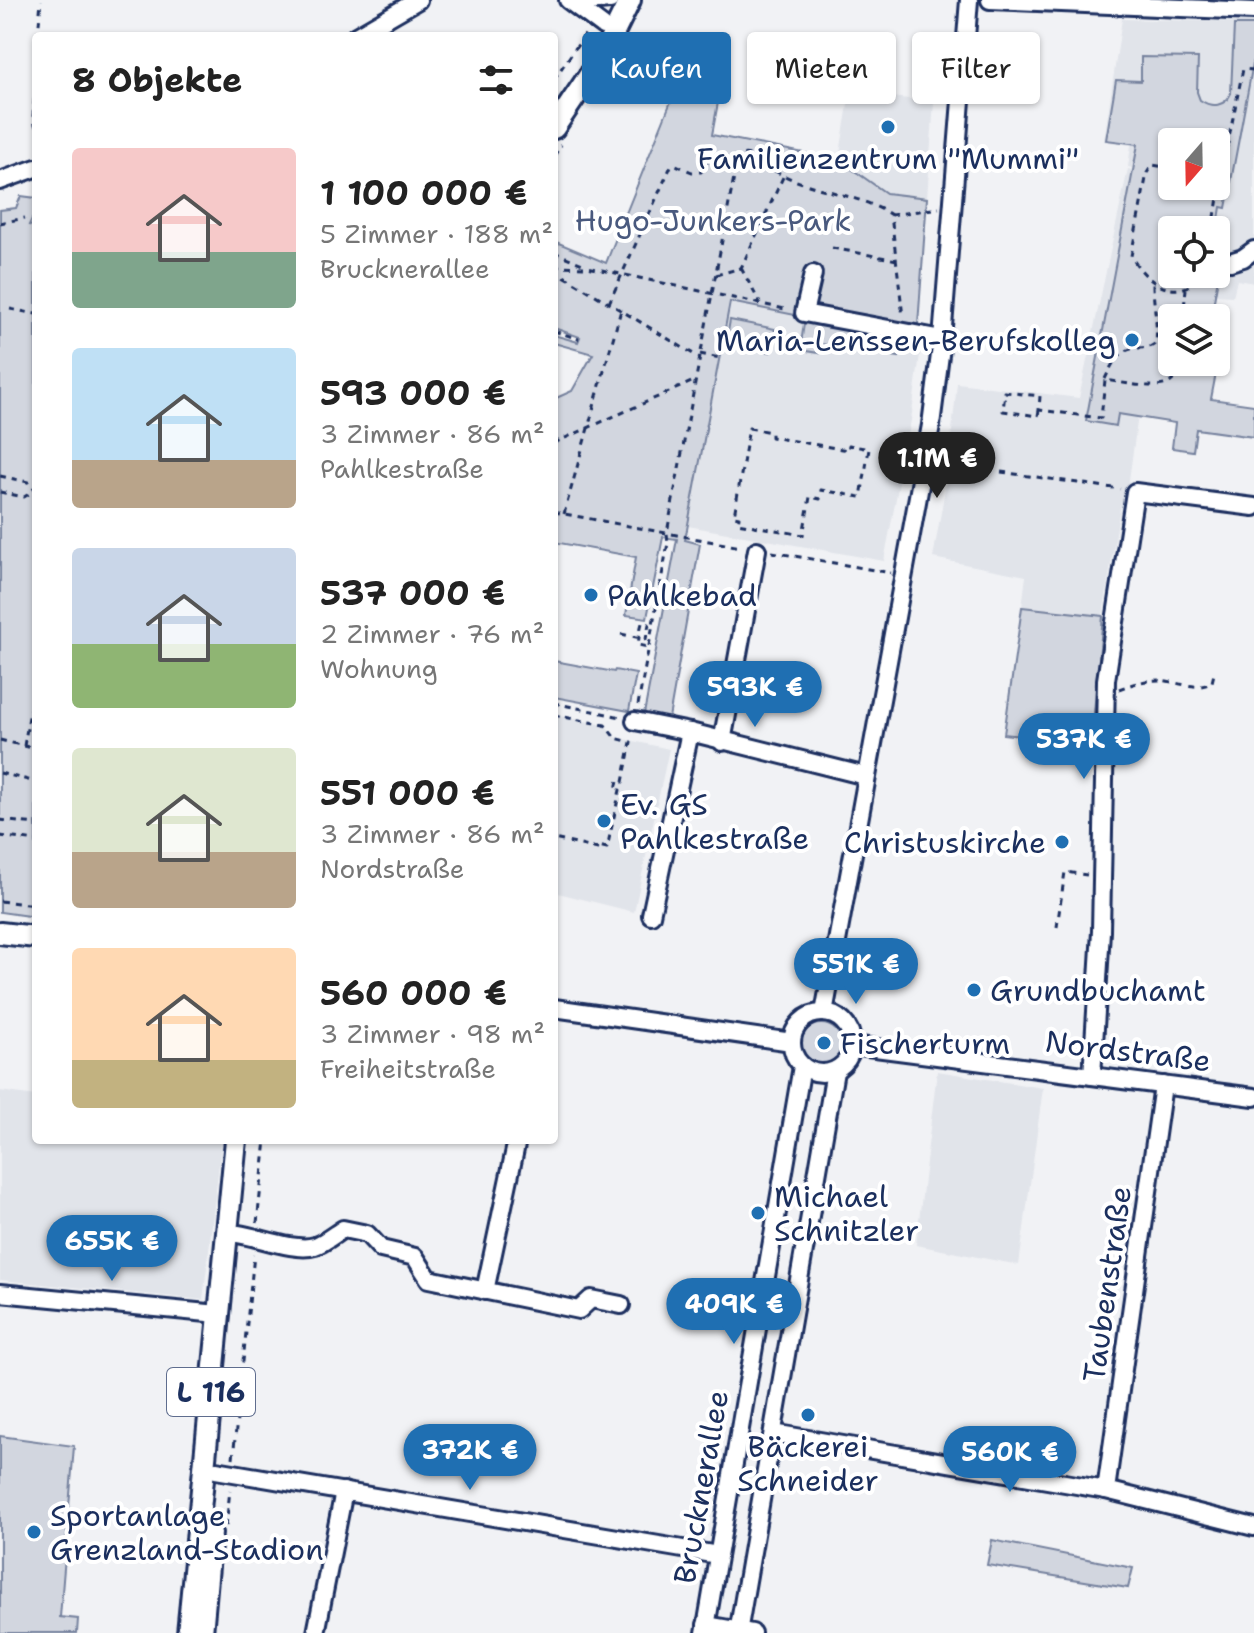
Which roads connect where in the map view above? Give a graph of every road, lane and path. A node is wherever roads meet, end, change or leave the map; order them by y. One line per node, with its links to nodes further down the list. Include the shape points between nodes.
1 (41, 0): 11 (path)
2 (418, 0): 12 (street)
3 (610, 0): 8 (street)
4 (616, 0): 10 (main road)
5 (630, 0): 17 (main road, via 603,55)
6 (969, 0): 24 (street)
7 (990, 0): 9 (street)
8 (573, 1): 10 (street)
9 (1254, 11)
10 (603, 26): 16 (main road)
11 (38, 32)
12 (363, 32)
13 (578, 42): 15 (path)
14 (1254, 70): 18 (path, via 1243,69)
15 (558, 73)
16 (558, 97)
17 (558, 122)
18 (1230, 128)
19 (737, 159): 22 (path, via 748,154); 38 (path, via 710,160 701,172 671,166); 39 (path)
20 (1158, 166): 40 (path, via 1152,165 1147,173 1131,256)
21 (32, 169): 23 (street)
22 (784, 175): 25 (path); 35 (path)
23 (0, 181)
24 (953, 208): 25 (path); 53 (street)
25 (891, 215): 31 (path)
26 (25, 218): 27 (path)
27 (0, 223)
28 (832, 248): 31 (path)
29 (1254, 250): 32 (street)
30 (558, 254): 33 (path)
31 (897, 260): 51 (path)
32 (1230, 262)
33 (588, 267): 34 (path); 38 (path)
34 (558, 268)
35 (741, 268): 39 (path); 44 (path)
36 (558, 271): 43 (path)
37 (813, 274): 49 (street)
38 (622, 275): 42 (path); 43 (path)
39 (715, 276): 42 (path)
40 (1153, 284): 41 (path); 58 (path, via 1156,343 1127,349)
41 (1186, 289): 45 (path)
42 (711, 294): 44 (path); 54 (path)
43 (609, 303): 47 (path)
44 (760, 304): 49 (path)
45 (1184, 304)
46 (10, 309): 48 (path)
47 (621, 310): 54 (path); 60 (path)
48 (32, 313)
49 (804, 313): 51 (street)
50 (558, 332): 52 (path)
51 (904, 333): 53 (street)
52 (579, 339)
53 (942, 339): 62 (street)
54 (700, 356): 55 (path); 57 (path)
55 (720, 358)
56 (1173, 376): 58 (path, via 1160,387)
57 (696, 380): 60 (path); 74 (path)
58 (1105, 380): 59 (path, via 1101,418)
59 (1039, 410): 59 (path, via 1040,396 1005,392 1003,411 1038,416)
60 (588, 427): 61 (path); 72 (path)
61 (558, 441)
62 (925, 461): 63 (path); 76 (street)
63 (994, 471)
64 (1001, 472): 68 (path)
65 (0, 476): 66 (path)
66 (32, 487)
67 (0, 492): 69 (path, via 24,497)
68 (1135, 492): 70 (street); 80 (street)
69 (32, 493)
70 (1254, 507)
71 (558, 513): 72 (path)
72 (564, 514): 74 (path)
73 (762, 528): 73 (path, via 803,535 810,497 820,499 821,490 861,497 869,449 771,437 771,432 749,428 734,516 738,523)
74 (667, 533): 75 (path); 78 (path)
75 (757, 550): 76 (path); 87 (street)
76 (902, 575): 91 (street)
77 (621, 634): 78 (path, via 634,636 646,639 649,624 642,623 640,633 638,645)
78 (649, 647): 84 (path)
79 (1215, 670): 80 (path, via 1208,686 1147,681)
80 (1105, 694): 98 (street)
81 (32, 699): 88 (path)
82 (558, 704): 84 (path)
83 (558, 716): 97 (path, via 605,725 615,738 631,742 623,782 618,780 607,848)
84 (635, 721): 85 (street)
85 (690, 732): 87 (street); 101 (street)
86 (0, 740): 88 (path)
87 (722, 742): 91 (street)
88 (24, 746): 89 (path)
89 (32, 748)
90 (0, 773): 92 (path)
91 (866, 776): 106 (street)
92 (32, 781)
93 (0, 820): 94 (path)
94 (32, 824)
95 (0, 836): 96 (path)
96 (32, 840)
97 (558, 840)
98 (1102, 877): 102 (path, via 1065,872); 111 (street)
99 (0, 901): 100 (path)
100 (32, 905)
101 (651, 915)
102 (1057, 927)
103 (0, 933): 104 (main road)
104 (32, 937)
105 (558, 1009): 107 (street)
106 (824, 1013): 107 (street, via 799,1025); 108 (street, via 842,1020)
107 (792, 1042): 109 (street)
108 (852, 1045): 110 (street, via 847,1061); 111 (street, Nordstraße)
109 (802, 1066): 110 (street, via 820,1074); 128 (street, Brucknerallee)
110 (835, 1071): 123 (street, Brucknerallee)
111 (1092, 1076): 112 (street, Nordstraße)
112 (1163, 1085): 113 (street, Nordstraße); 125 (street, Taubenstraße)
113 (1254, 1097)
114 (236, 1144): 122 (main road, L 116)
115 (249, 1144): 118 (main road, L 116)
116 (265, 1144): 118 (path)
117 (516, 1144): 119 (street)
118 (247, 1235): 119 (street, via 315,1246 343,1229 367,1234 381,1249 415,1257 429,1279); 124 (main road, L 116); 124 (path)
119 (485, 1291): 121 (street, via 579,1310 591,1299)
120 (0, 1293): 122 (street)
121 (621, 1305)
122 (218, 1314): 131 (main road, L 116)
123 (773, 1433): 125 (street); 130 (street, Brucknerallee)
124 (224, 1471): 126 (street); 132 (main road, L 116)
125 (1106, 1490): 127 (street)
126 (344, 1491): 128 (street); 133 (street)
127 (1254, 1527)
128 (718, 1555): 129 (street, Brucknerallee)
129 (705, 1629): 130 (street)
130 (743, 1632)
131 (188, 1633)
132 (202, 1633)
133 (316, 1633)

